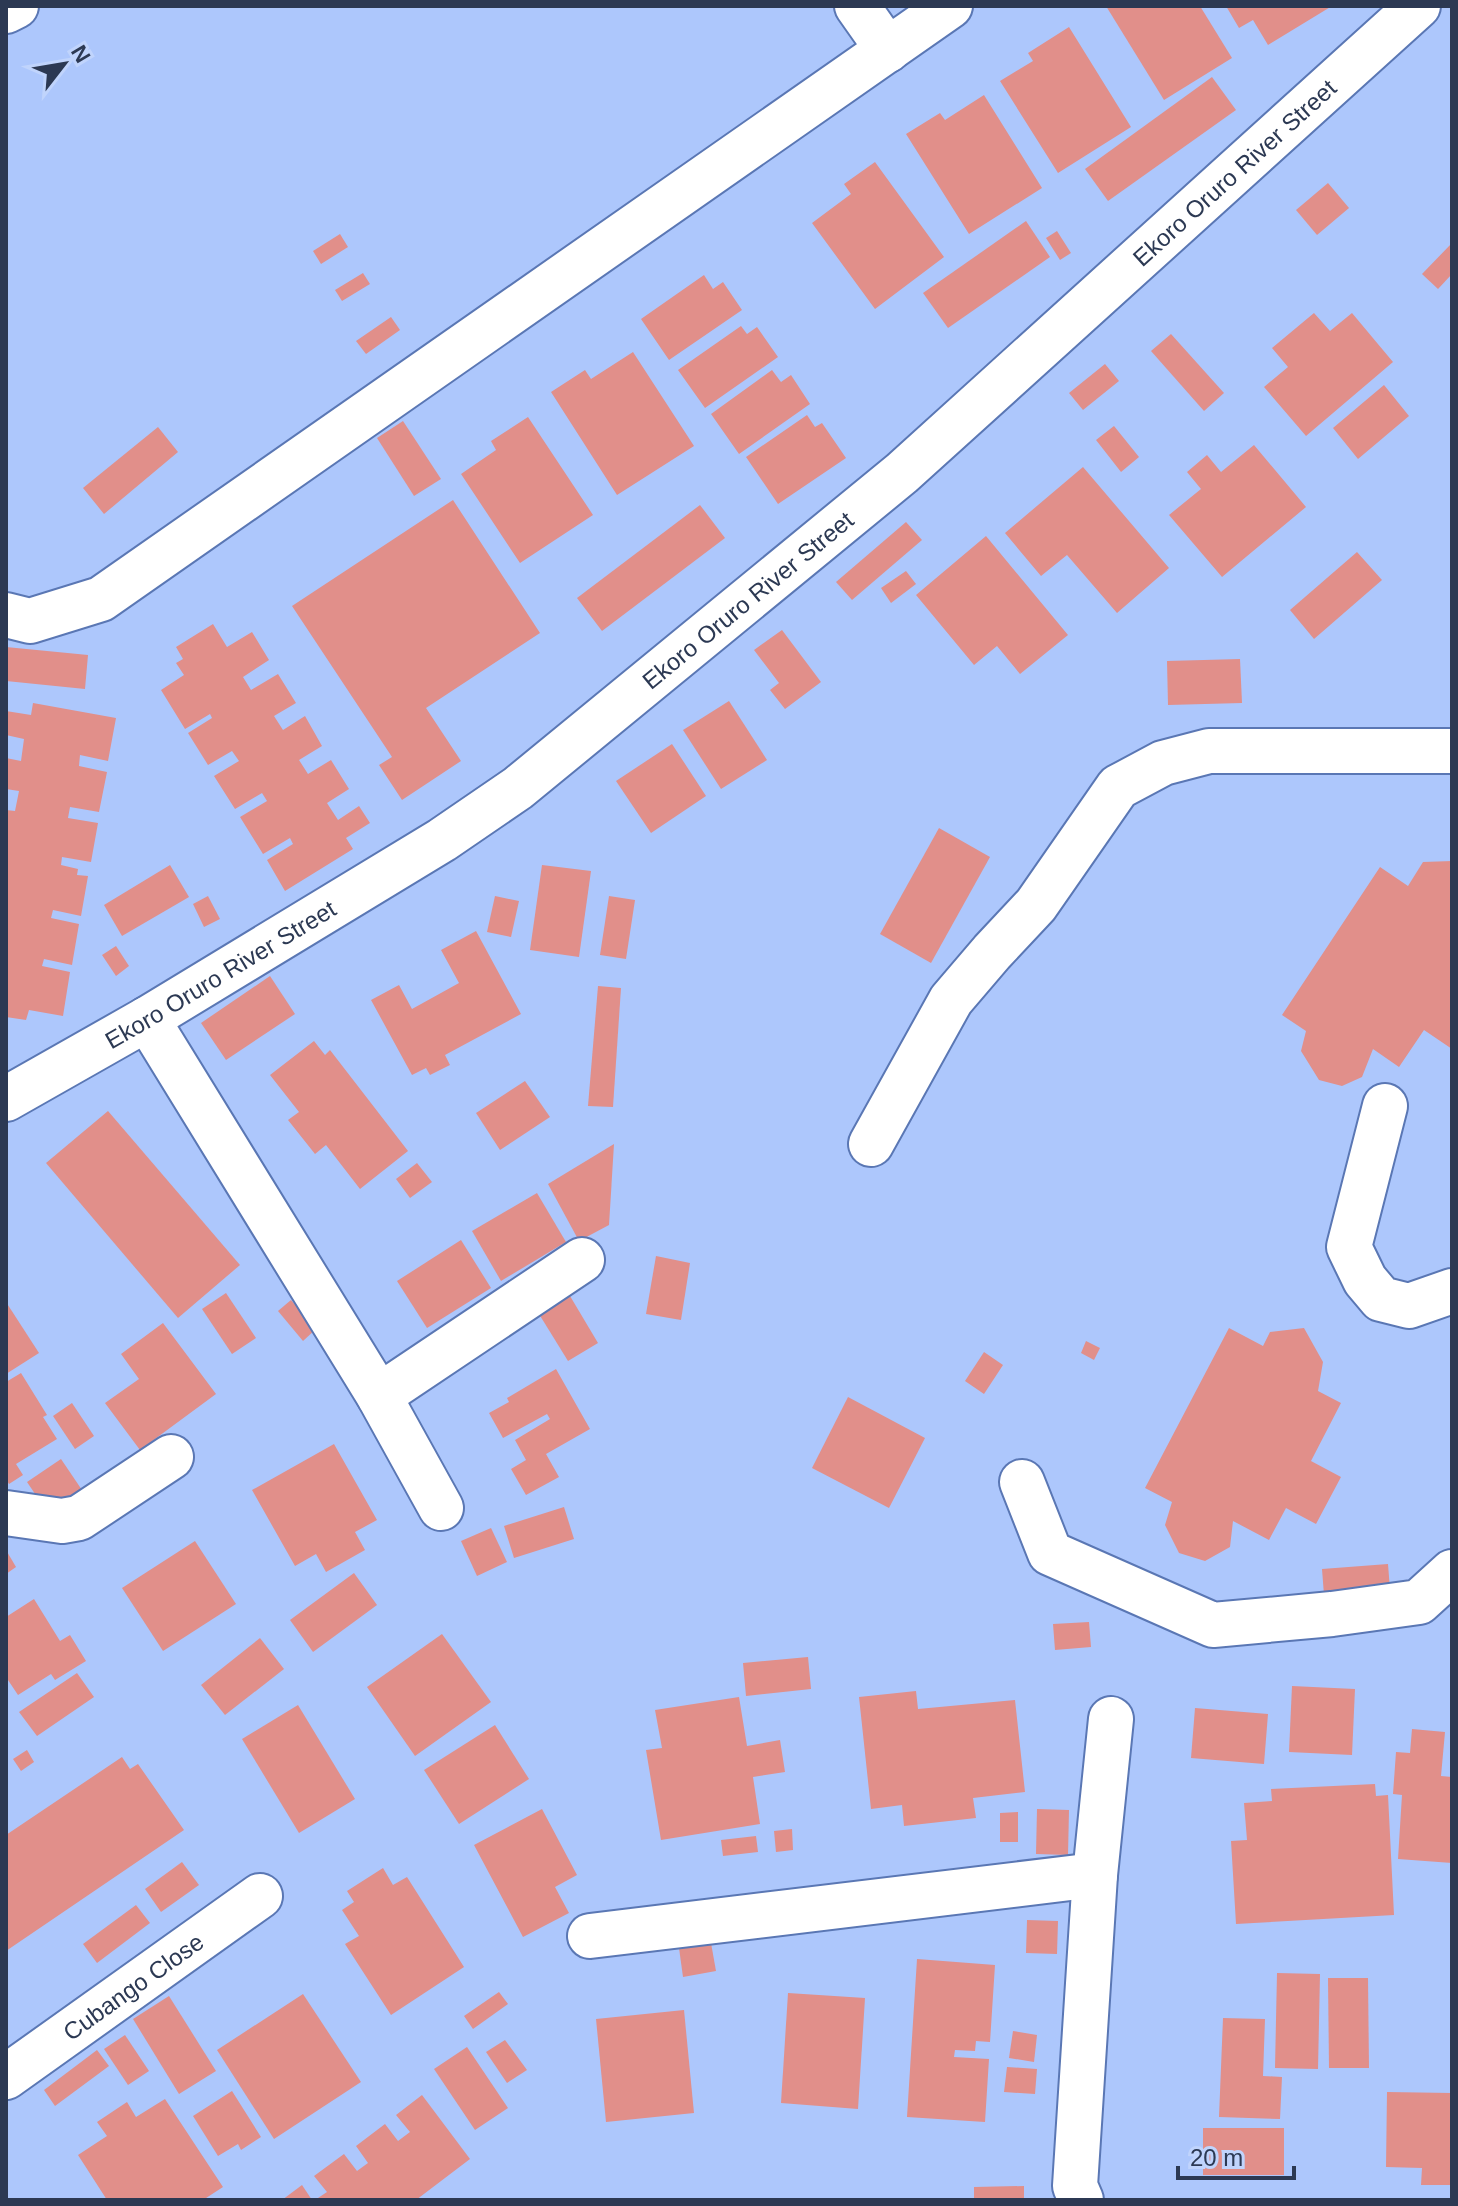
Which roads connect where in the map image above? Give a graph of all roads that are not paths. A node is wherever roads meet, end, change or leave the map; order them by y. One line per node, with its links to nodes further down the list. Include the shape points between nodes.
1 (16, 6): 5 (street)
2 (857, 6): 6 (street)
3 (950, 6): 6 (street)
4 (1418, 6): 9 (street, Ekoro Oruro River Street, via 902,473 518,788)
5 (6, 11)
6 (888, 50): 7 (street, via 101,599 30,621)
7 (6, 615)
8 (1452, 751): 12 (street, via 1209,751 1163,763 1118,787 1036,905 951,1000)
9 (147, 1019): 10 (street, Ekoro Oruro River Street); 15 (street)
10 (6, 1099)
11 (1385, 1106): 14 (street, via 1349,1247 1381,1299 1409,1306)
12 (871, 1144)
13 (582, 1260): 15 (street)
14 (1452, 1291)
15 (379, 1396): 18 (street)
16 (171, 1457): 19 (street, via 79,1518 62,1521)
17 (1022, 1482): 20 (street, via 1050,1553 1213,1625 1419,1602)
18 (441, 1508)
19 (6, 1513)
20 (1452, 1572)
21 (1111, 1719): 22 (street)
22 (1095, 1875): 24 (street); 26 (street, via 1075,2186)
23 (260, 1896): 25 (street, Cubango Close)
24 (590, 1936)
25 (6, 2077)
26 (1081, 2200)

